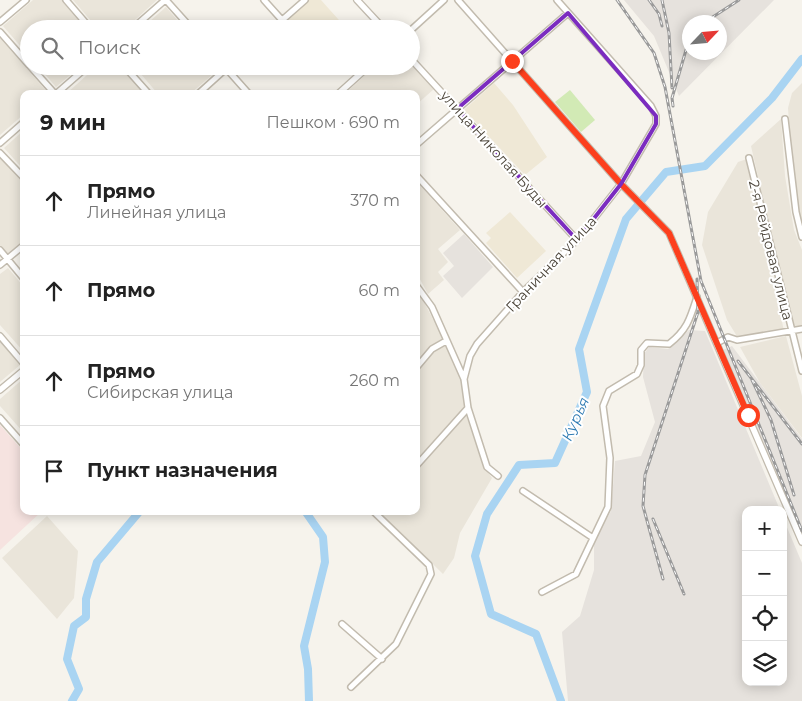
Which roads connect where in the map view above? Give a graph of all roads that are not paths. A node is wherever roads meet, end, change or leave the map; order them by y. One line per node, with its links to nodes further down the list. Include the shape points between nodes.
1 (26, 0): 16 (street)
2 (66, 0): 11 (street)
3 (165, 0): 12 (street); 13 (street)
4 (264, 0): 14 (street)
5 (305, 0): 14 (street)
6 (357, 0): 15 (street)
7 (444, 0): 17 (street)
8 (458, 0): 20 (street)
9 (556, 0): 10 (street)
10 (568, 13): 20 (street); 43 (street, Граничная улица, via 651,106 656,116 656,124)
11 (83, 20)
12 (142, 20)
13 (184, 20)
14 (282, 20)
15 (376, 20)
16 (0, 22)
17 (420, 22)
18 (0, 32): 19 (street)
19 (20, 54)
20 (512, 61): 34 (street); 43 (street)
21 (420, 69): 34 (street, улица Николая Буды)
22 (39, 75): 28 (street)
23 (77, 75): 29 (street)
24 (132, 75): 30 (street)
25 (218, 75): 31 (street)
26 (234, 75): 32 (street)
27 (360, 75): 33 (street)
28 (52, 90)
29 (60, 90)
30 (145, 90)
31 (202, 90)
32 (246, 90)
33 (343, 90)
34 (457, 109): 37 (street); 45 (street, улица Николая Буды)
35 (784, 119): 44 (street)
36 (20, 126): 38 (street)
37 (420, 141)
38 (0, 143)
39 (0, 152): 41 (street)
40 (749, 158): 55 (street, 2-я Рейдовая улица)
41 (20, 174)
42 (420, 179): 52 (street)
43 (621, 184): 45 (street, Граничная улица); 53 (street, via 669,233)
44 (802, 237)
45 (577, 240): 52 (street, Граничная улица)
46 (20, 248): 48 (street)
47 (0, 250): 48 (street)
48 (8, 259): 49 (street); 50 (street)
49 (0, 265)
50 (20, 274)
51 (420, 290): 57 (street, via 432,307)
52 (522, 292): 63 (street, Граничная улица, via 473,350)
53 (697, 297): 58 (street); 72 (street, via 690,320 681,334 669,344 648,343 641,350 642,365 637,374 609,391 604,406 610,458 608,507)
54 (802, 328): 55 (street)
55 (791, 331): 58 (street, via 737,340 728,337); 61 (street, 2-я Рейдовая улица)
56 (0, 336): 59 (street)
57 (446, 341): 60 (street, via 432,349); 63 (street)
58 (716, 343): 73 (street)
59 (20, 359)
60 (420, 363)
61 (802, 372)
62 (20, 373): 64 (street)
63 (464, 379): 65 (street)
64 (0, 390)
65 (468, 408): 68 (street); 69 (street, via 487,467)
66 (0, 418): 67 (street)
67 (20, 440)
68 (420, 462)
69 (498, 476)
70 (523, 491): 72 (street)
71 (377, 515): 76 (street, via 431,569 401,636)
72 (593, 538): 74 (street, via 576,574)
73 (802, 542)
74 (542, 592)
75 (342, 624): 76 (street)
76 (382, 659): 77 (street)
77 (351, 687)

